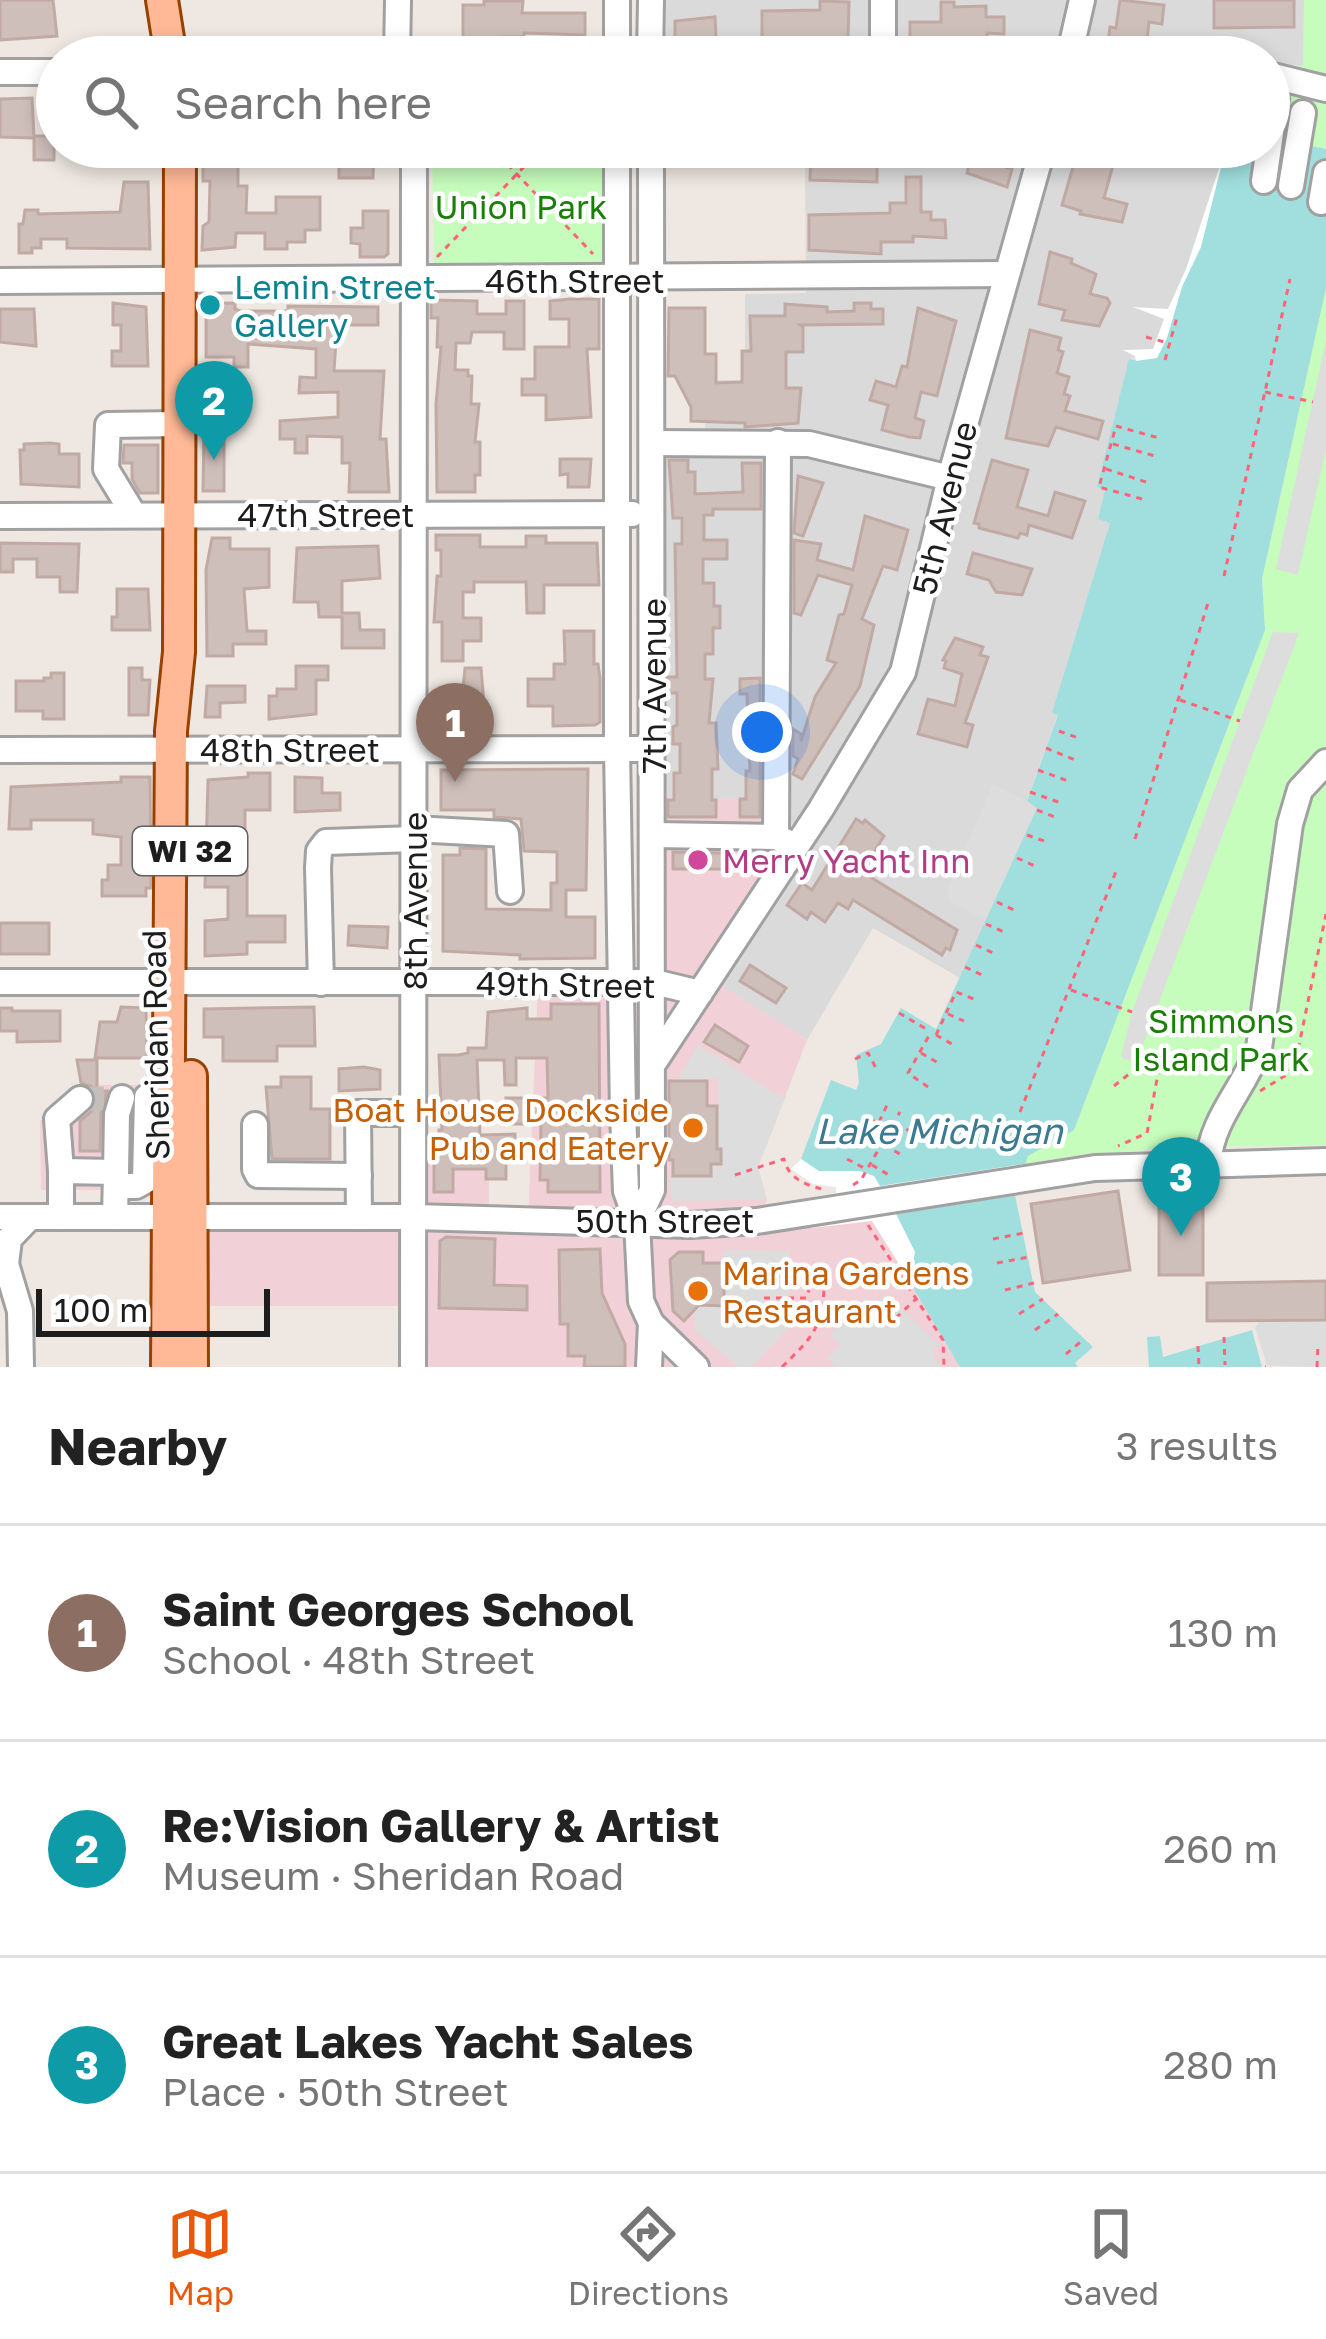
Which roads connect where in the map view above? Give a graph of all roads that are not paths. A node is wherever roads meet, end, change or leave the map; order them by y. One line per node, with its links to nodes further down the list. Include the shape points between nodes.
1 (162, 0): 7 (main road)
2 (398, 0): 8 (street)
3 (616, 0): 9 (street)
4 (651, 0): 10 (street)
5 (884, 0): 11 (street)
6 (1082, 0): 12 (street)
7 (168, 36)
8 (397, 36)
9 (617, 36)
10 (650, 36)
11 (883, 36)
12 (1074, 36)
13 (0, 72): 14 (street)
14 (36, 72)
15 (1290, 88): 16 (street)
16 (1326, 89)
17 (1303, 113): 26 (street)
18 (180, 168): 33 (main road, Sheridan Road / WI 32)
19 (415, 168): 29 (street, 8th Avenue)
20 (617, 168): 30 (street, 7th Avenue)
21 (651, 168): 31 (street, 7th Avenue)
22 (1037, 168): 28 (street, 5th Avenue)
23 (1265, 168): 25 (street)
24 (1326, 173): 27 (street)
25 (1264, 181)
26 (1292, 186)
27 (1321, 202)
28 (1006, 274): 31 (street, 46th Street); 37 (street, 5th Avenue)
29 (415, 280): 30 (street, 46th Street); 33 (street, 46th Street); 38 (street, 8th Avenue)
30 (616, 280): 31 (street, 46th Street); 39 (street, 7th Avenue)
31 (652, 280): 36 (street, 7th Avenue)
32 (0, 281): 33 (street, 46th Street)
33 (180, 283): 34 (main road, Sheridan Road / WI 32)
34 (179, 424): 41 (street, via 107,425 106,470); 42 (main road, Sheridan Road / WI 32)
35 (778, 442): 36 (street); 37 (street); 52 (street)
36 (652, 443): 40 (street, 7th Avenue)
37 (950, 478): 52 (street, 5th Avenue, via 902,672)
38 (414, 513): 39 (street, 47th Street); 42 (street, 47th Street); 45 (street, 8th Avenue)
39 (618, 514): 40 (street, 47th Street); 46 (street, 7th Avenue)
40 (652, 514): 47 (street, 7th Avenue)
41 (134, 515): 42 (street, 47th Street); 43 (street, 47th Street)
42 (180, 515): 44 (main road, Sheridan Road / WI 32, via 179,652 191,695)
43 (0, 516)
44 (181, 749): 45 (street, 48th Street); 48 (street, 48th Street); 58 (main road, Sheridan Road / WI 32)
45 (413, 749): 46 (street, 48th Street); 50 (street, 8th Avenue)
46 (617, 749): 47 (street, 48th Street); 56 (street, 7th Avenue)
47 (653, 749): 51 (street, 7th Avenue)
48 (0, 750)
49 (1326, 762): 67 (street, via 1300,790 1265,1020 1253,1063 1212,1132)
50 (413, 834): 53 (street, via 506,834); 55 (street, 8th Avenue); 59 (street, via 326,842 320,851)
51 (654, 835): 52 (street); 57 (street, 7th Avenue)
52 (786, 842): 60 (street, 5th Avenue)
53 (510, 891)
54 (0, 982): 58 (street, 49th Street)
55 (414, 982): 56 (street, 49th Street); 59 (street, 49th Street); 63 (street, 8th Avenue)
56 (621, 982): 57 (street, 49th Street); 77 (street, 7th Avenue, via 626,1191)
57 (654, 982): 60 (street, 49th Street); 61 (street, 7th Avenue)
58 (178, 983): 59 (street, 49th Street); 65 (main road, Sheridan Road / WI 32); 73 (main road, Sheridan Road / WI 32)
59 (321, 983)
60 (700, 992): 61 (street, 5th Avenue)
61 (653, 1063): 77 (street, 7th Avenue, via 652,1190)
62 (80, 1099): 68 (street, via 57,1119)
63 (414, 1113): 69 (street, via 358,1113); 75 (street, 8th Avenue)
64 (255, 1125): 69 (street, via 258,1175)
65 (133, 1133): 68 (street); 72 (street); 73 (main road, Sheridan Road / WI 32)
66 (1326, 1161): 67 (street, 50th Street)
67 (1208, 1163): 77 (street, 50th Street, via 1095,1168 809,1214)
68 (61, 1171): 71 (street)
69 (359, 1176): 74 (street)
70 (0, 1217): 76 (street, 50th Street)
71 (61, 1217): 72 (street, 50th Street); 76 (street, 50th Street)
72 (115, 1217): 73 (street, 50th Street)
73 (181, 1217): 74 (street, 50th Street); 81 (main road, Sheridan Road / WI 32); 82 (main road, Sheridan Road / WI 32)
74 (359, 1217): 75 (street, 50th Street)
75 (414, 1217): 77 (street, 50th Street); 83 (street, 8th Avenue)
76 (29, 1218): 78 (street, via 9,1239)
77 (638, 1222): 79 (street, 7th Avenue, via 641,1301)
78 (3, 1264): 80 (street, via 20,1311)
79 (651, 1323): 84 (street, 7th Avenue); 85 (street)
80 (21, 1367)
81 (167, 1367)
82 (192, 1367)
83 (413, 1367)
84 (649, 1367)
85 (696, 1367)

